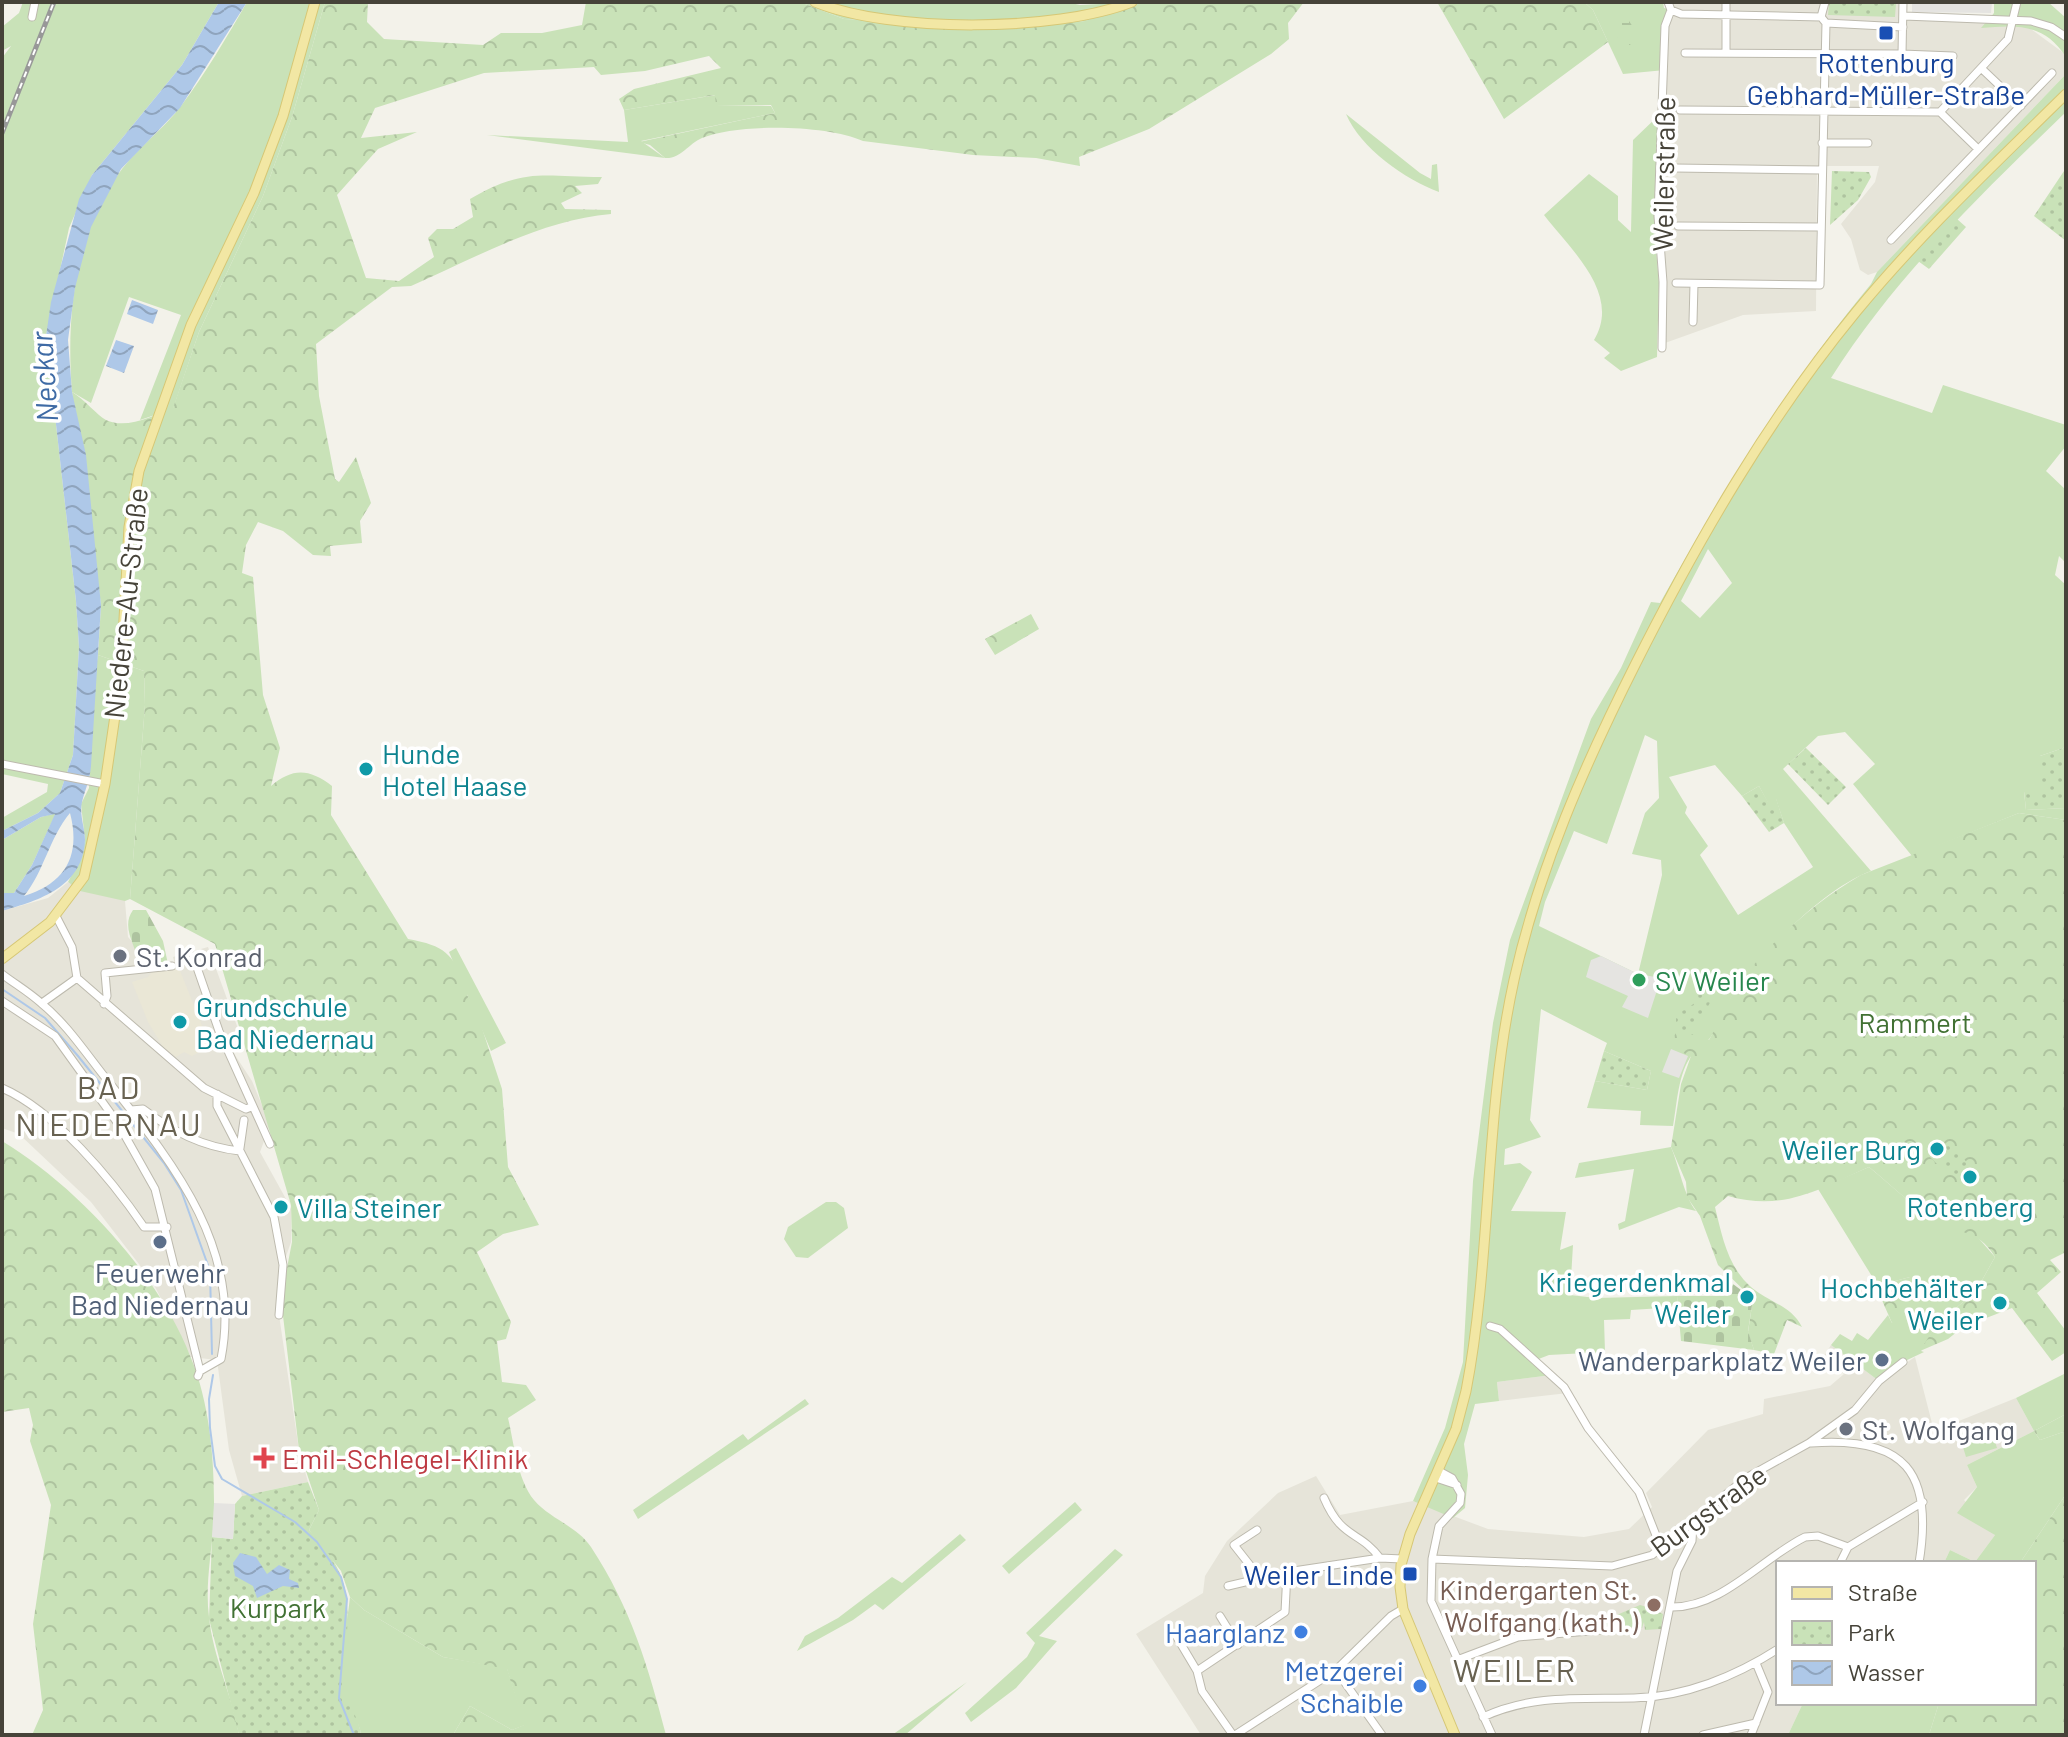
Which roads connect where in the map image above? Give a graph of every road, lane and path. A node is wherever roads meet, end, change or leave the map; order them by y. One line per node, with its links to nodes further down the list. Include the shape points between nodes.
1 (35, 2): 12 (street)
2 (315, 2): 42 (main road, Niedere-Au-Straße, via 283,116 254,193 191,325 139,471 131,506 121,675)
3 (815, 2): 4 (main road, via 842,13 996,24 1085,18)
4 (1132, 2)
5 (1726, 2): 10 (street)
6 (1825, 2): 13 (street)
7 (1903, 2): 11 (street)
8 (2017, 2): 14 (street)
9 (1669, 6): 10 (street, via 1681,14); 40 (street, Weilerstraße, via 1658,216)
10 (1726, 15): 13 (street); 17 (street)
11 (1904, 16): 14 (street); 15 (street)
12 (32, 17)
13 (1824, 20): 15 (street); 19 (street)
14 (2012, 20): 16 (street, via 2042,24); 22 (street, via 2009,38)
15 (1903, 27): 20 (street)
16 (2066, 37)
17 (1726, 52): 18 (street); 19 (street)
18 (1685, 53)
19 (1825, 53): 20 (street); 27 (street)
20 (1902, 54): 21 (street)
21 (1953, 56)
22 (1981, 68): 25 (street); 28 (street)
23 (2052, 73): 25 (street)
24 (2066, 94): 64 (main road, via 1913,246 1806,377 1665,606 1599,737 1547,864 1513,985 1472,1364)
25 (2021, 106): 31 (street)
26 (1680, 110): 27 (street)
27 (1823, 112): 28 (street); 29 (street)
28 (1940, 112): 31 (street)
29 (1822, 143): 30 (street); 33 (street)
30 (1868, 143)
31 (1978, 149): 36 (street)
32 (1675, 168): 33 (street)
33 (1822, 170): 35 (street)
34 (1678, 226): 35 (street)
35 (1820, 227): 38 (street, via 1820,285)
36 (1891, 240)
37 (1676, 283): 38 (street)
38 (1694, 284): 39 (street)
39 (1693, 322)
40 (1662, 348)
41 (2, 764): 42 (street)
42 (105, 784): 43 (main road, Niedere-Au-Straße, via 84,877)
43 (56, 916): 45 (main road, Niedere-Au-Straße); 48 (street, via 72,947)
44 (193, 956): 54 (street)
45 (2, 959)
46 (172, 966): 51 (street, via 105,973)
47 (2, 974): 50 (street)
48 (77, 978): 50 (street); 51 (street)
49 (2, 1001): 59 (street, via 48,1029 63,1046 131,1146 155,1189)
50 (42, 1003): 55 (street)
51 (104, 1004): 53 (street)
52 (2, 1088): 59 (street, via 47,1119 95,1164 144,1227)
53 (217, 1094): 54 (street); 58 (street, via 217,1106)
54 (251, 1107): 57 (street)
55 (131, 1110): 58 (street, via 143,1109 197,1142); 59 (street, via 192,1194 215,1255 222,1297 222,1355 199,1373)
56 (244, 1120): 58 (street)
57 (270, 1144)
58 (240, 1151): 60 (street, via 263,1190 282,1246)
59 (167, 1227)
60 (279, 1315)
61 (1490, 1326): 70 (street, via 1500,1329 1564,1387 1588,1428 1639,1492)
62 (1903, 1362): 63 (street, Burgstraße, via 1855,1410)
63 (1809, 1443): 66 (street, via 1847,1440 1893,1456 1913,1471); 67 (street, Burgstraße, via 1746,1478)
64 (1438, 1475): 72 (main road); 73 (street, via 1457,1485 1461,1494 1460,1503 1439,1526)
65 (1324, 1498): 71 (street, via 1343,1530)
66 (1923, 1502): 69 (street); 75 (street)
67 (1693, 1524): 70 (street, Burgstraße); 79 (street)
68 (1257, 1530): 77 (street, via 1234,1545)
69 (1848, 1547): 74 (street); 79 (street, via 1805,1537 1733,1585 1690,1605)
70 (1661, 1548): 73 (street, Burgstraße, via 1612,1566)
71 (1380, 1558): 72 (street); 76 (street)
72 (1402, 1559): 80 (main road)
73 (1432, 1559): 86 (street, via 1431,1601)
74 (1841, 1561)
75 (1919, 1561)
76 (1287, 1572): 77 (street); 84 (street, via 1285,1612)
77 (1260, 1578): 78 (street)
78 (1228, 1586)
79 (1671, 1607): 90 (street)
80 (1403, 1609): 88 (street); 96 (main road)
81 (1220, 1616): 84 (street)
82 (1601, 1630): 86 (street, via 1518,1637)
83 (1175, 1634): 89 (street)
84 (1238, 1645): 89 (street)
85 (1776, 1650): 87 (street)
86 (1457, 1660): 91 (street)
87 (1756, 1663): 90 (street, via 1705,1684); 92 (street, via 1768,1692)
88 (1336, 1670): 93 (street); 95 (street)
89 (1197, 1671): 94 (street, via 1202,1691)
90 (1655, 1695): 91 (street, via 1538,1700); 98 (street)
91 (1483, 1717): 97 (street)
92 (1756, 1723): 99 (street); 100 (street)
93 (1245, 1733): 94 (street)
94 (1234, 1735)
95 (1382, 1735)
96 (1455, 1735)
97 (1492, 1735)
98 (1644, 1735)
99 (1703, 1735)
100 (1751, 1735)

